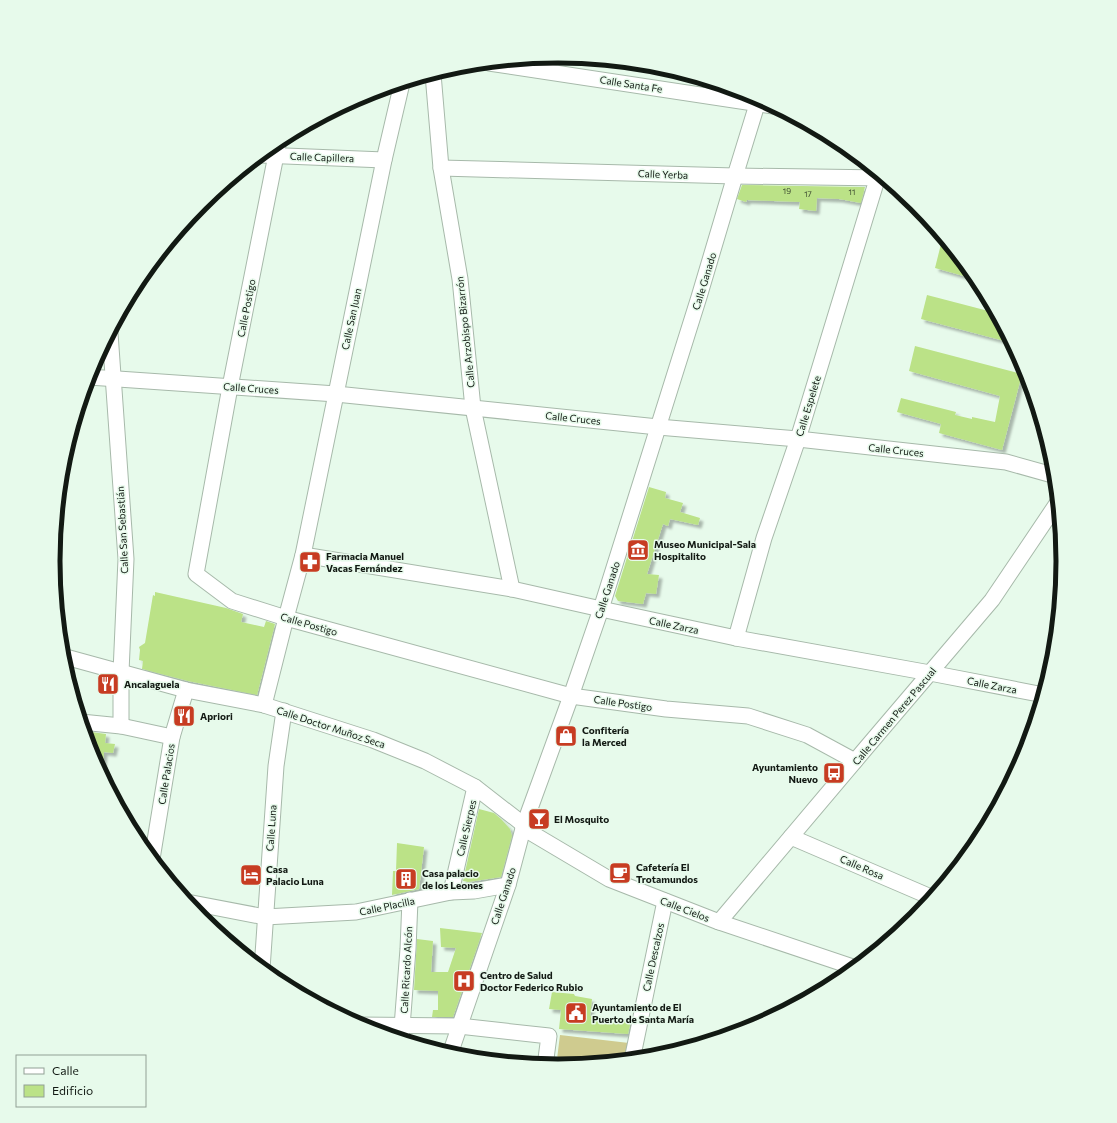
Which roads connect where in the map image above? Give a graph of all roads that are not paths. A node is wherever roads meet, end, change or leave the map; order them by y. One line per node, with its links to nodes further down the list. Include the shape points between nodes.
1 (508, 66): 4 (street, Calle Santa Fe)
2 (433, 79): 9 (street, Calle Arzobispo Bizarrón)
3 (401, 88): 8 (street, Calle San Juan)
4 (744, 99)
5 (757, 104): 10 (street, Calle Ganado)
6 (280, 148): 8 (street, Calle Capillera)
7 (278, 150): 16 (street, Calle Postigo)
8 (384, 160): 17 (street, Calle San Juan)
9 (441, 168): 10 (street, Calle Yerba); 18 (street, Calle Arzobispo Bizarrón, via 460,279)
10 (734, 176): 11 (street, Calle Yerba); 19 (street, Calle Ganado)
11 (874, 176)
12 (879, 180): 20 (street, Calle Espelete)
13 (111, 342): 15 (street, Calle San Sebastián)
14 (96, 377): 15 (street, Calle Cruces)
15 (113, 378): 16 (street, Calle Cruces); 29 (street, Calle San Sebastián, via 126,559)
16 (230, 387): 17 (street, Calle Cruces); 26 (street, Calle Postigo, via 196,574 232,601)
17 (336, 394): 18 (street, Calle Cruces); 23 (street, Calle San Juan)
18 (473, 408): 19 (street, Calle Cruces); 24 (street, Calle Arzobispo Bizarrón)
19 (658, 427): 20 (street, Calle Cruces); 25 (street, Calle Ganado)
20 (798, 439): 21 (street, Calle Cruces, via 1006,462); 27 (street, Calle Espelete, via 764,538)
21 (1049, 474)
22 (1054, 508): 30 (street, Calle Carmen Perez Pascual, via 992,600)
23 (304, 555): 24 (street, Calle Zarza); 26 (street)
24 (512, 588): 25 (street, Calle Zarza)
25 (600, 609): 27 (street, Calle Zarza); 33 (street, Calle Ganado)
26 (286, 618): 33 (street, Calle Postigo); 34 (street)
27 (736, 638): 30 (street, Calle Zarza)
28 (70, 658): 29 (street, Calle Doctor Muñoz Seca)
29 (121, 672): 31 (street, Calle Doctor Muñoz Seca); 37 (street, Calle San Sebastián)
30 (930, 673): 32 (street, Calle Zarza); 39 (street, Calle Carmen Perez Pascual)
31 (186, 690): 34 (street, Calle Doctor Muñoz Seca); 38 (street, Calle Palacios)
32 (1039, 694)
33 (571, 696): 39 (street, Calle Postigo, via 666,709 748,716 807,735); 41 (street, Calle Ganado)
34 (264, 705): 35 (street, Calle Doctor Muñoz Seca)
35 (284, 711): 40 (street, Calle Doctor Muñoz Seca, via 373,740 425,761); 50 (street, Calle Luna, via 276,766)
36 (86, 723): 37 (street)
37 (121, 726): 38 (street)
38 (172, 737): 43 (street, Calle Palacios)
39 (855, 761): 42 (street, Calle Carmen Perez Pascual)
40 (475, 787): 41 (street, Calle Doctor Muñoz Seca); 45 (street, Calle Sierpes)
41 (523, 827): 44 (street, Calle Ganado); 48 (street, Calle Cielos, via 609,879)
42 (791, 837): 46 (street, Calle Rosa); 51 (street, Calle Carmen Perez Pascual)
43 (153, 851)
44 (508, 885): 45 (street, Calle Placilla); 54 (street, Calle Ganado)
45 (451, 892): 47 (street, Calle Placilla)
46 (928, 896)
47 (410, 900): 50 (street, Calle Placilla, via 356,912); 56 (street, Calle Ricardo Alcón)
48 (665, 902): 51 (street, Calle Cielos); 58 (street, Calle Descalzos)
49 (197, 904): 50 (street, Calle Placilla)
50 (265, 917): 52 (street, Calle Luna)
51 (719, 922): 53 (street, Calle Cielos)
52 (262, 962)
53 (849, 966)
54 (459, 1026): 56 (street); 57 (street, Calle Ganado); 59 (street, via 549,1036)
55 (387, 1030): 56 (street)
56 (402, 1032)
57 (452, 1048)
58 (633, 1054)
59 (546, 1060)

